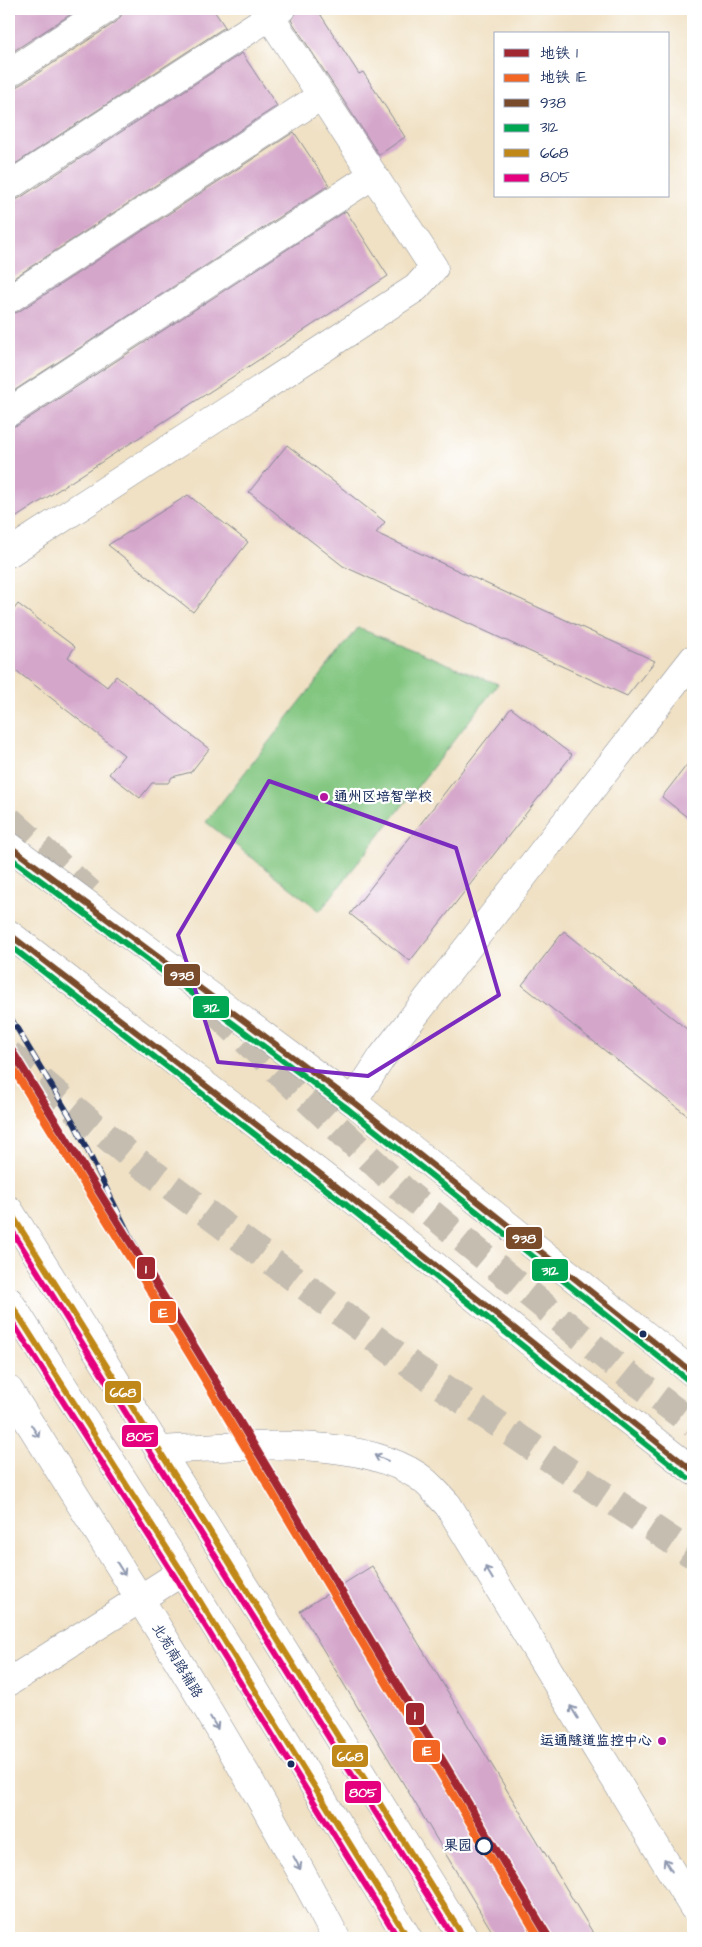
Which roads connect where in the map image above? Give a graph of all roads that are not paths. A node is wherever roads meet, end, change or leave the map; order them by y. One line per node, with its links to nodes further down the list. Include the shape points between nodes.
1 (107, 9): 3 (main road)
2 (272, 11): 4 (main road); 6 (main road)
3 (9, 73)
4 (321, 96): 5 (main road); 7 (main road)
5 (373, 175): 8 (main road); 9 (main road, via 434,268 416,288)
6 (9, 186)
7 (9, 299)
8 (9, 412)
9 (9, 553)
10 (693, 659): 13 (main road, via 382,1057)
11 (9, 846): 13 (main road)
12 (9, 934): 19 (main road, via 345,1193)
13 (353, 1102): 16 (main road)
14 (9, 1210): 18 (main road)
15 (9, 1301): 20 (main road)
16 (693, 1372)
17 (9, 1390): 21 (main road, 北苑南路辅路, one-way to 21)
18 (160, 1450): 23 (main road, one-way to 18, via 448,1505 419,1476 375,1455 300,1446); 26 (main road)
19 (693, 1471)
20 (182, 1572): 21 (main road); 25 (main road)
21 (139, 1600): 22 (main road); 24 (main road, 北苑南路辅路, one-way to 24, via 295,1858)
22 (9, 1682)
23 (693, 1907)
24 (336, 1938)
25 (408, 1938)
26 (464, 1938)

